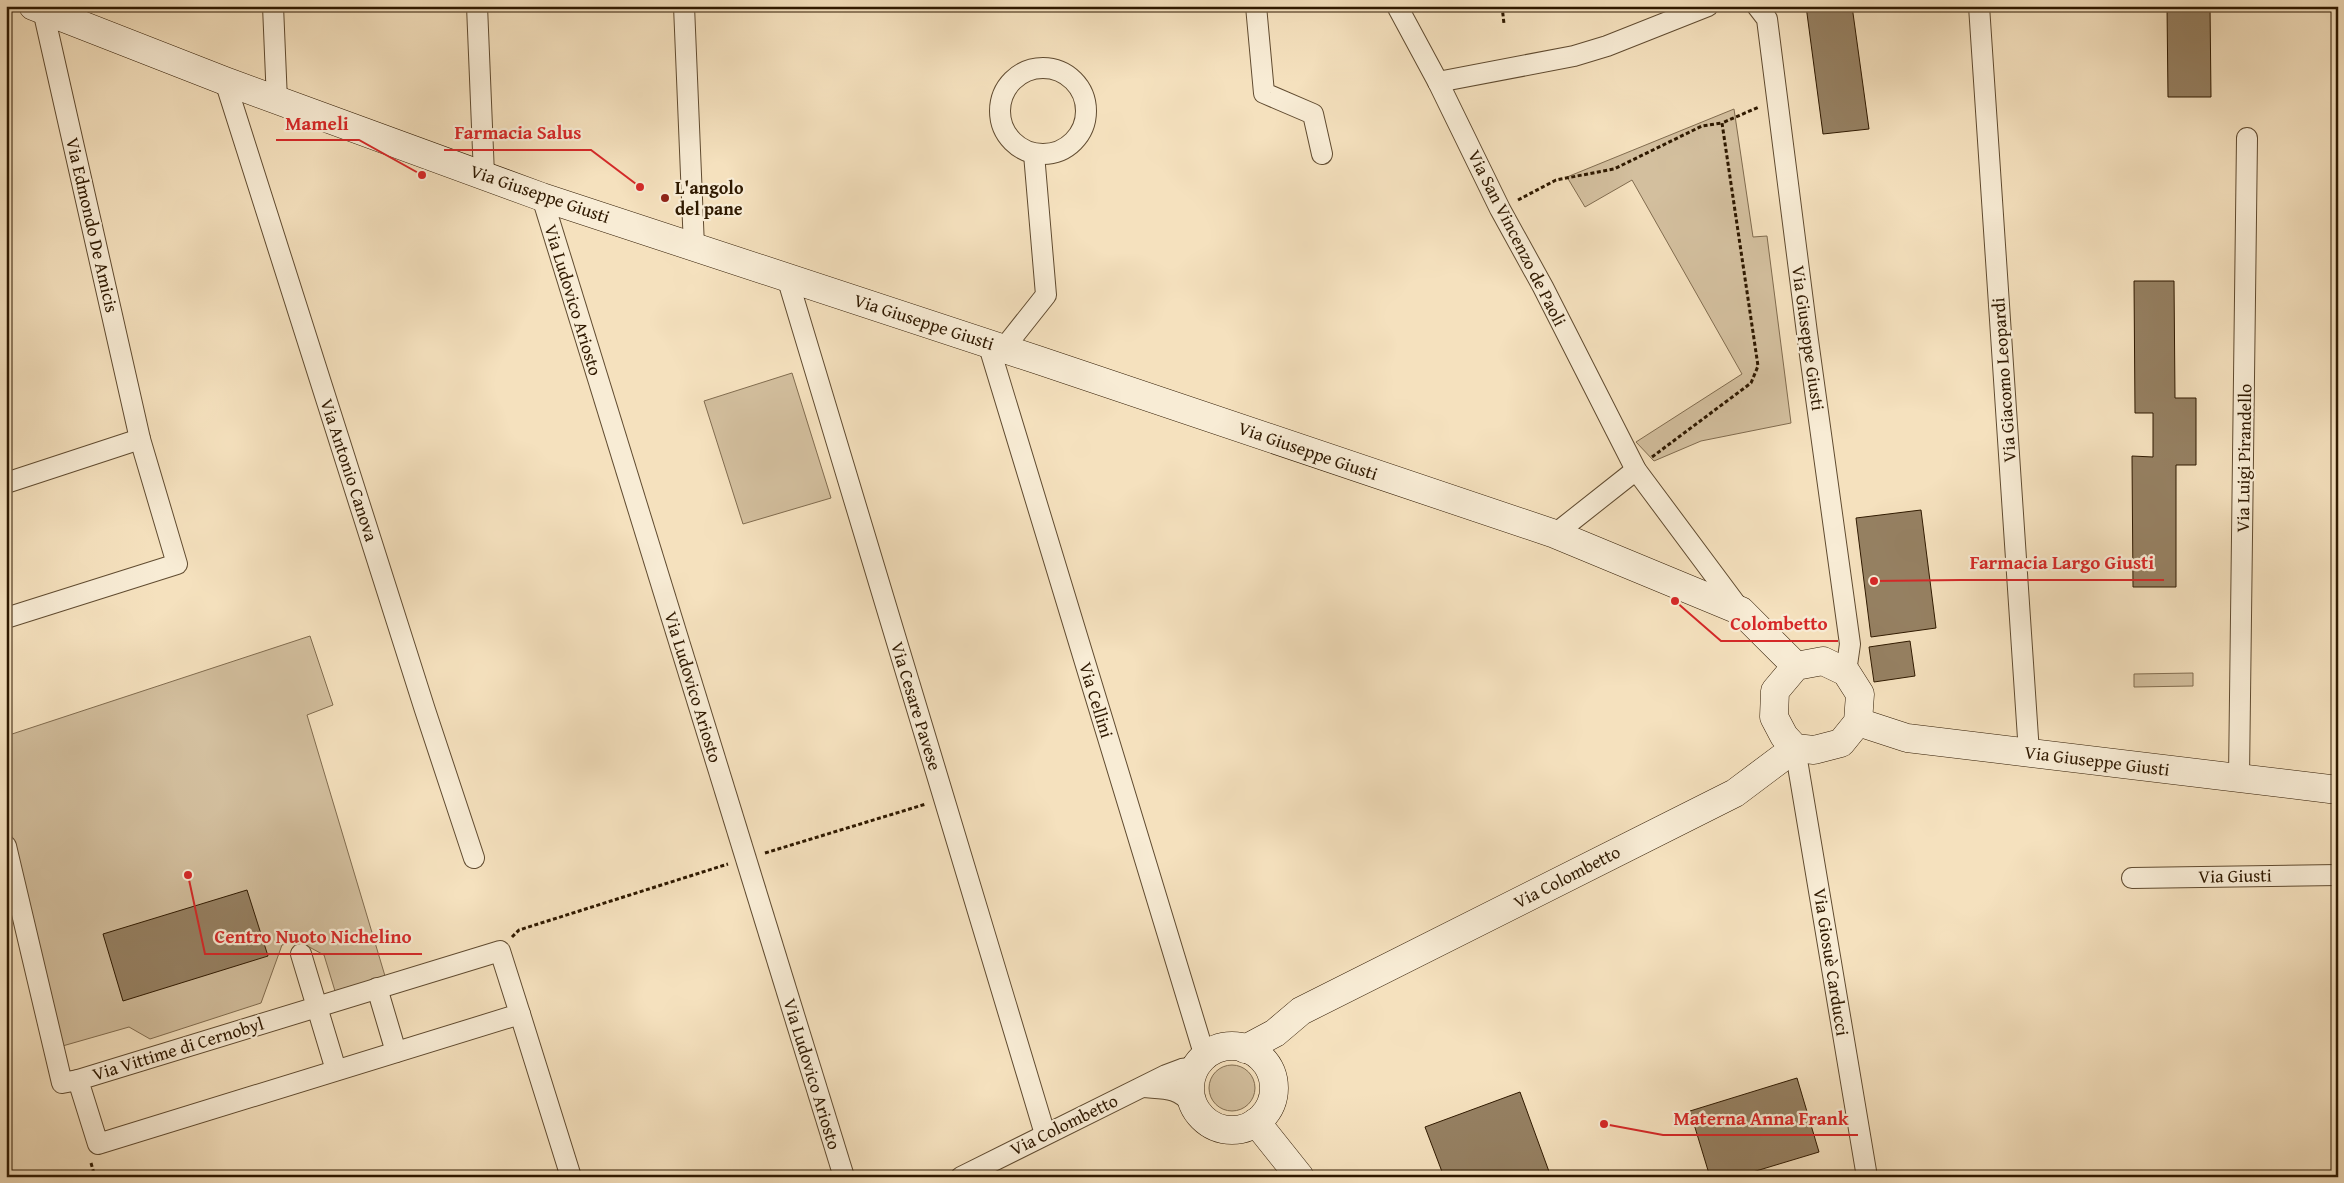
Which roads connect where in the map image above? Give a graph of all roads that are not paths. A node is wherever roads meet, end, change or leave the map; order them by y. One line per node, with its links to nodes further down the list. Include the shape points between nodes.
1 (273, 6): 12 (street)
2 (477, 6): 16 (street)
3 (684, 6): 18 (street)
4 (1256, 6): 15 (street, via 1264,93 1313,114)
5 (1396, 6): 11 (street, Via San Vincenzo de Paoli)
6 (1708, 6): 11 (street, via 1574,56)
7 (1757, 6): 28 (street, Via Giuseppe Giusti, via 1767,19 1778,99 1850,644)
8 (1979, 6): 31 (street, Via Giacomo Leopardi)
9 (38, 8): 10 (street, Via Giuseppe Giusti); 21 (street, Via Edmondo De Amicis)
10 (225, 81): 12 (street, Via Giuseppe Giusti); 35 (street, Via Antonio Canova)
11 (1438, 82): 22 (street, Via San Vincenzo de Paoli, via 1500,209)
12 (277, 101): 16 (street, Via Giuseppe Giusti)
13 (2247, 138): 32 (street, Via Luigi Pirandello)
14 (1034, 154): 14 (street, via 1055,153 1069,147 1082,132 1087,118 1086,100 1079,86 1065,74 1047,68 1032,69 1018,75 1005,89 1000,103 1000,122 1010,141); 20 (street, via 1046,295)
15 (1322, 154)
16 (484, 174): 17 (street, Via Giuseppe Giusti)
17 (542, 197): 18 (street, Via Giuseppe Giusti); 54 (street, Via Ludovico Ariosto)
18 (694, 247): 19 (street, Via Giuseppe Giusti)
19 (787, 277): 20 (street, Via Giuseppe Giusti); 52 (street, Via Cesare Pavese)
20 (996, 346): 24 (street, Via Giuseppe Giusti); 45 (street, Via Cellini)
21 (140, 439): 23 (street); 26 (street, Via Edmondo De Amicis, via 177,564)
22 (1636, 470): 24 (street); 25 (street, Via San Vincenzo de Paoli)
23 (6, 483)
24 (1555, 534): 25 (street, Via Giuseppe Giusti)
25 (1740, 611): 27 (street, Via Giuseppe Giusti)
26 (6, 618)
27 (1796, 666): 28 (street, via 1823,661); 30 (street, via 1775,691 1774,717)
28 (1846, 672): 29 (street, via 1860,694)
29 (1858, 722): 30 (street, via 1841,743 1814,750); 31 (street, Via Giuseppe Giusti, via 1907,738)
30 (1795, 748): 40 (street, Via Colombetto, via 1735,793); 57 (street, Via Giosuè Carducci)
31 (2029, 753): 32 (street, Via Giuseppe Giusti)
32 (2239, 777): 33 (street, Via Giuseppe Giusti)
33 (2338, 790)
34 (6, 846): 47 (street, via 62,1083)
35 (474, 858)
36 (2338, 875): 37 (street, Via Giusti)
37 (2132, 878)
38 (301, 954): 41 (street)
39 (377, 988): 41 (street, Via Vittime di Cernobyl); 42 (street, Via Vittime di Cernobyl, via 500,950); 44 (street)
40 (1332, 996): 43 (street, Via Colombetto, via 1301,1011 1274,1033); 48 (street, Via Colombetto, via 1296,1031)
41 (317, 1007): 46 (street); 47 (street, Via Vittime di Cernobyl)
42 (520, 1014): 44 (street, Via Vittime di Cernobyl); 53 (street)
43 (1245, 1049): 45 (street, Via Colombetto, via 1224,1048); 48 (street, via 1261,1058)
44 (396, 1052): 46 (street, Via Vittime di Cernobyl)
45 (1201, 1062): 49 (street, Via Colombetto); 50 (street, via 1192,1079)
46 (336, 1070): 47 (street, Via Vittime di Cernobyl, via 98,1144)
47 (78, 1080)
48 (1274, 1080): 51 (street, Via Colombetto, via 1269,1108)
49 (1141, 1087): 50 (street, via 1182,1092); 52 (street, Via Colombetto)
50 (1193, 1104): 51 (street, via 1206,1121 1226,1130 1247,1127)
51 (1256, 1122): 56 (street)
52 (1045, 1134): 55 (street, Via Colombetto)
53 (571, 1177)
54 (844, 1177)
55 (960, 1177)
56 (1300, 1177)
57 (1867, 1177)

